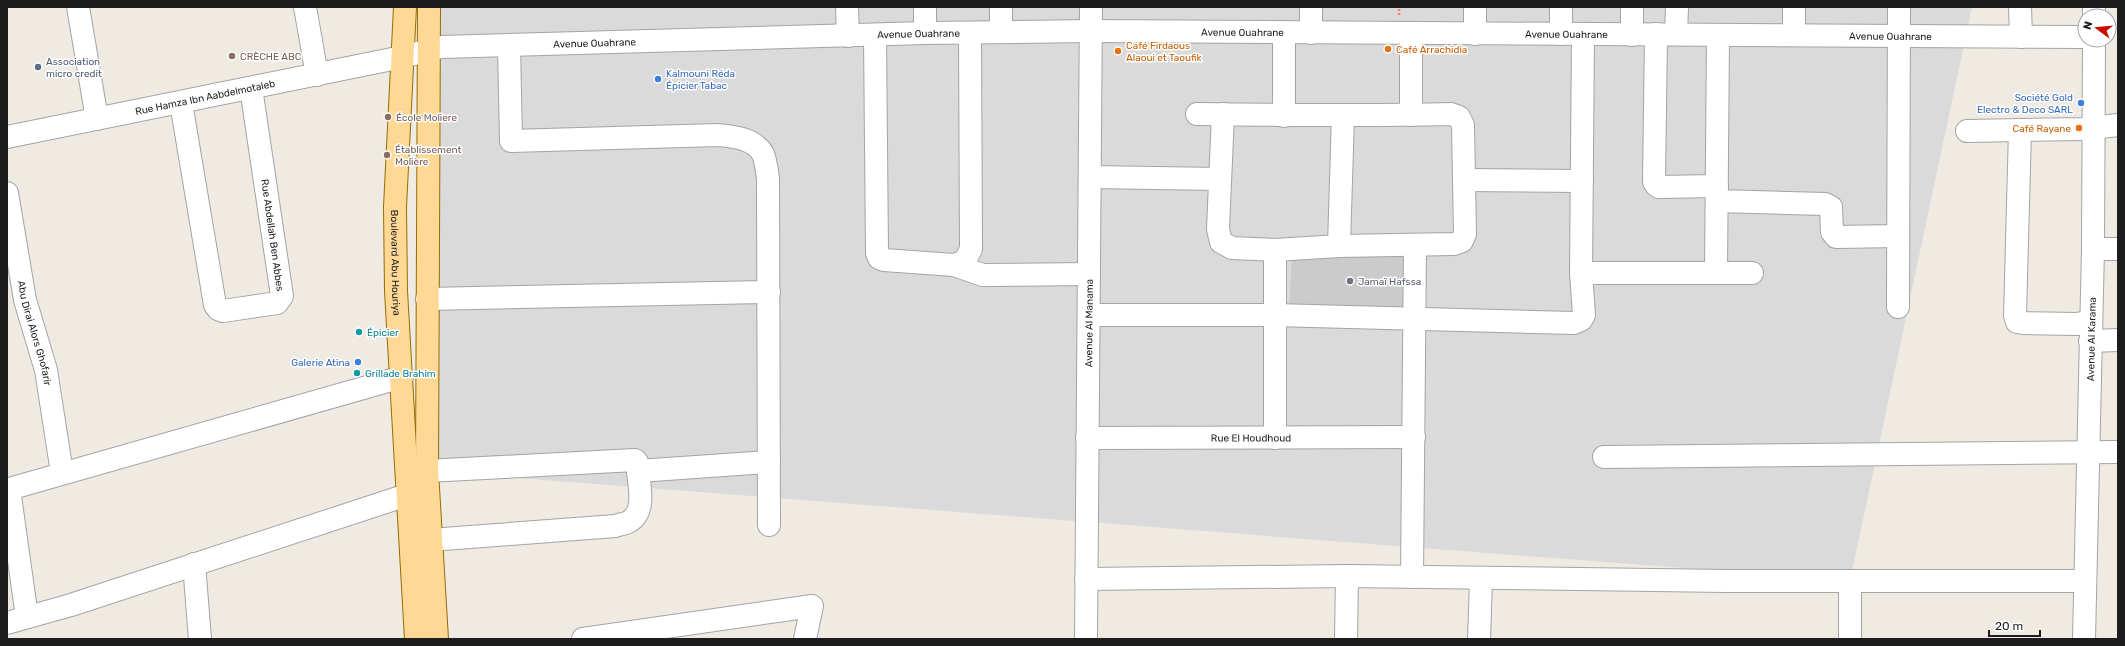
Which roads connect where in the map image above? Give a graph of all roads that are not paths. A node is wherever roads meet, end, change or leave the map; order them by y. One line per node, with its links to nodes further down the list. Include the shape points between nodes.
1 (78, 7): 48 (street)
2 (305, 7): 40 (street)
3 (404, 7): 39 (main road, Boulevard Abu Houriya)
4 (429, 7): 38 (main road)
5 (847, 7): 32 (street)
6 (925, 7): 19 (street)
7 (1001, 7): 18 (street)
8 (1091, 7): 17 (street, Avenue Al Manama)
9 (1311, 7): 22 (street)
10 (1475, 7): 24 (street)
11 (1561, 7): 25 (street)
12 (1632, 7): 29 (street)
13 (1677, 7): 27 (street)
14 (1794, 7): 31 (street)
15 (1899, 7): 33 (street)
16 (2020, 7): 34 (street)
17 (1091, 31): 18 (street, Avenue Ouahrane); 21 (street, Avenue Ouahrane); 54 (street, Avenue Al Manama)
18 (1001, 32): 20 (street, Avenue Ouahrane)
19 (925, 33): 20 (street, Avenue Ouahrane); 28 (street, Avenue Ouahrane)
20 (970, 33): 66 (street, via 971,249 965,261)
21 (1284, 33): 22 (street, Avenue Ouahrane); 47 (street)
22 (1311, 33): 23 (street, Avenue Ouahrane)
23 (1411, 34): 24 (street, Avenue Ouahrane); 46 (street)
24 (1475, 34): 25 (street, Avenue Ouahrane)
25 (1561, 34): 26 (street, Avenue Ouahrane)
26 (1583, 34): 29 (street, Avenue Ouahrane); 57 (street)
27 (1666, 34): 29 (street, Avenue Ouahrane); 30 (street, Avenue Ouahrane); 59 (street, via 1654,182 1659,187)
28 (875, 35): 32 (street, Avenue Ouahrane); 66 (street, via 877,253 884,260)
29 (1632, 35)
30 (1718, 35): 31 (street, Avenue Ouahrane); 59 (street)
31 (1794, 35): 33 (street, Avenue Ouahrane)
32 (848, 36): 36 (street, Avenue Ouahrane)
33 (1899, 36): 34 (street, Avenue Ouahrane); 60 (street)
34 (2021, 38): 35 (street, Avenue Ouahrane)
35 (2077, 38)
36 (509, 46): 38 (street, Avenue Ouahrane); 71 (street, via 511,141 718,136 750,141 763,154 768,179)
37 (2094, 48): 50 (street, Avenue Al Karama)
38 (429, 49): 39 (street, Avenue Ouahrane); 72 (main road)
39 (402, 57): 40 (street, Rue Hamza Ibn Aabdelmotaleb); 79 (main road, Boulevard Abu Houriya, via 395,207 396,291)
40 (317, 75): 41 (street, Rue Hamza Ibn Aabdelmotaleb)
41 (251, 88): 42 (street, Rue Hamza Ibn Aabdelmotaleb); 42 (street, Rue Abdellah Ben Abbes, via 282,296 277,303 223,311 218,310 215,305)
42 (181, 103): 48 (street, Rue Hamza Ibn Aabdelmotaleb)
43 (1197, 114): 44 (street)
44 (1223, 114): 47 (street); 55 (street)
45 (1343, 115): 46 (street); 47 (street); 62 (street)
46 (1411, 115): 56 (street, via 1451,114 1460,117 1463,125)
47 (1284, 116)
48 (97, 119): 53 (street, Rue Hamza Ibn Aabdelmotaleb)
49 (2118, 125): 50 (street)
50 (2094, 127): 51 (street); 63 (street, Avenue Al Karama)
51 (2020, 130): 52 (street); 77 (street, via 2015,316 2017,322 2077,324)
52 (1966, 131)
53 (7, 137)
54 (1090, 177): 55 (street); 70 (street, Avenue Al Manama)
55 (1220, 179): 65 (street, via 1218,229 1221,242 1232,248)
56 (1464, 180): 57 (street); 61 (street, via 1465,234 1462,241 1454,244)
57 (1582, 181): 68 (street)
58 (7, 193): 89 (street, Abu Dirai Alors Ghofarir, via 25,300 46,370)
59 (1717, 194): 60 (street, via 1825,204 1831,207 1832,232 1836,237); 67 (street)
60 (1898, 236): 73 (street)
61 (1415, 245): 62 (street); 76 (street)
62 (1339, 246): 65 (street)
63 (2093, 249): 64 (street); 77 (street, Avenue Al Karama)
64 (2118, 249)
65 (1275, 250): 75 (street)
66 (954, 265): 70 (street, via 983,275)
67 (1716, 272): 68 (street); 69 (street)
68 (1581, 273): 76 (street, via 1584,315 1581,320 1574,323)
69 (1752, 273)
70 (1088, 274): 74 (street, Avenue Al Manama)
71 (769, 292): 72 (street); 86 (street)
72 (427, 299): 88 (main road)
73 (1898, 307)
74 (1089, 315): 75 (street); 81 (street, Avenue Al Manama)
75 (1274, 315): 76 (street); 82 (street)
76 (1415, 318): 80 (street)
77 (2091, 331): 78 (street); 83 (street, Avenue Al Karama)
78 (2118, 340)
79 (402, 377): 89 (street); 90 (main road, Boulevard Abu Houriya)
80 (1414, 437): 82 (street, Rue El Houdhoud); 95 (street)
81 (1087, 438): 82 (street, Rue El Houdhoud); 96 (street, Avenue Al Manama)
82 (1275, 438)
83 (2088, 452): 84 (street); 85 (street); 99 (street, Avenue Al Karama)
84 (2118, 452)
85 (1604, 457)
86 (769, 462): 87 (street); 91 (street)
87 (638, 470): 88 (street, via 637,462 634,460); 92 (street, via 641,500 638,512 630,521 615,526)
88 (427, 471): 92 (main road)
89 (62, 473): 100 (street, via 8,489)
90 (407, 495): 93 (street); 104 (main road, Boulevard Abu Houriya)
91 (769, 525)
92 (430, 540): 105 (main road)
93 (194, 564): 101 (street); 103 (street)
94 (1347, 576): 95 (street); 96 (street); 109 (street)
95 (1412, 577): 97 (street)
96 (1086, 579): 108 (street, Avenue Al Manama)
97 (1481, 580): 98 (street); 110 (street)
98 (1850, 581): 99 (street); 111 (street)
99 (2085, 581): 112 (street, Avenue Al Karama)
100 (15, 582): 101 (street)
101 (28, 617): 102 (street)
102 (7, 623)
103 (200, 639)
104 (416, 639)
105 (437, 639)
106 (583, 639): 107 (street, via 812,606)
107 (806, 639)
108 (1086, 639)
109 (1346, 639)
110 (1479, 639)
111 (1850, 639)
112 (2084, 639)

